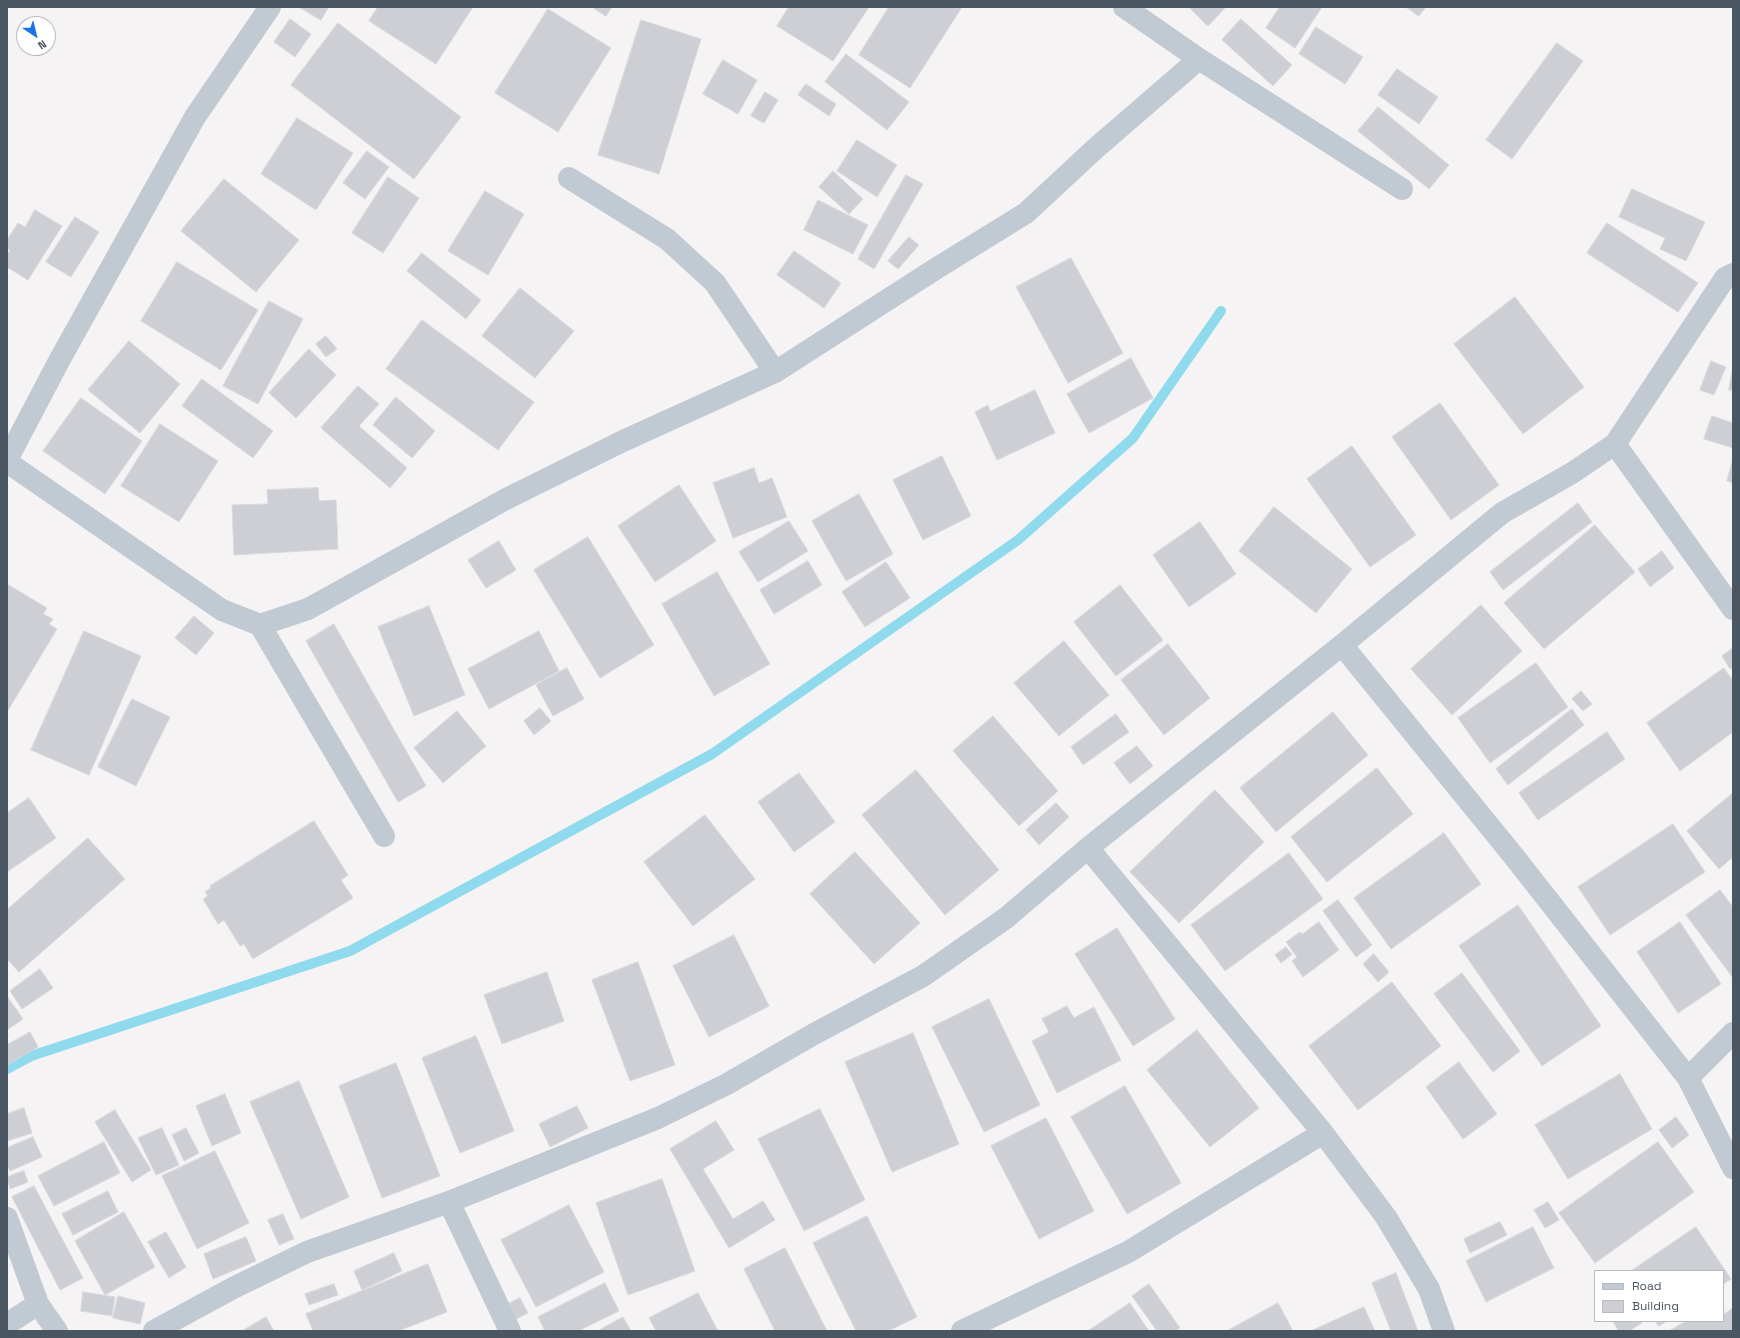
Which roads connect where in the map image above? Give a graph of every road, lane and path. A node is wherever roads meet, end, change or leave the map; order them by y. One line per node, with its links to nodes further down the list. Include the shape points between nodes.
1 (270, 7): 9 (street, via 195,117 67,345)
2 (1124, 7): 3 (street)
3 (1199, 59): 5 (street); 7 (street, via 1096,148 1026,213)
4 (569, 178): 7 (street, via 667,239 716,283)
5 (1402, 189)
6 (1733, 274): 8 (street, via 1725,278)
7 (775, 372): 11 (street, via 623,441 506,499 308,609)
8 (1615, 444): 10 (street); 12 (street, via 1572,473 1502,513)
9 (7, 461): 11 (street, via 222,610)
10 (1733, 609)
11 (260, 625): 13 (street)
12 (1342, 645): 14 (street); 16 (street, via 1512,854)
13 (384, 836)
14 (1088, 848): 17 (street); 19 (street, via 1006,918 923,976 727,1084 658,1118)
15 (1733, 1033): 16 (street)
16 (1688, 1078): 18 (street)
17 (1322, 1133): 26 (street, via 1128,1252); 27 (street, via 1386,1217 1429,1289)
18 (1733, 1168)
19 (449, 1202): 24 (street, via 307,1252); 25 (street)
20 (7, 1218): 21 (street)
21 (38, 1304): 22 (street); 23 (street)
22 (7, 1324)
23 (57, 1331)
24 (154, 1331)
25 (510, 1331)
26 (962, 1331)
27 (1444, 1331)

